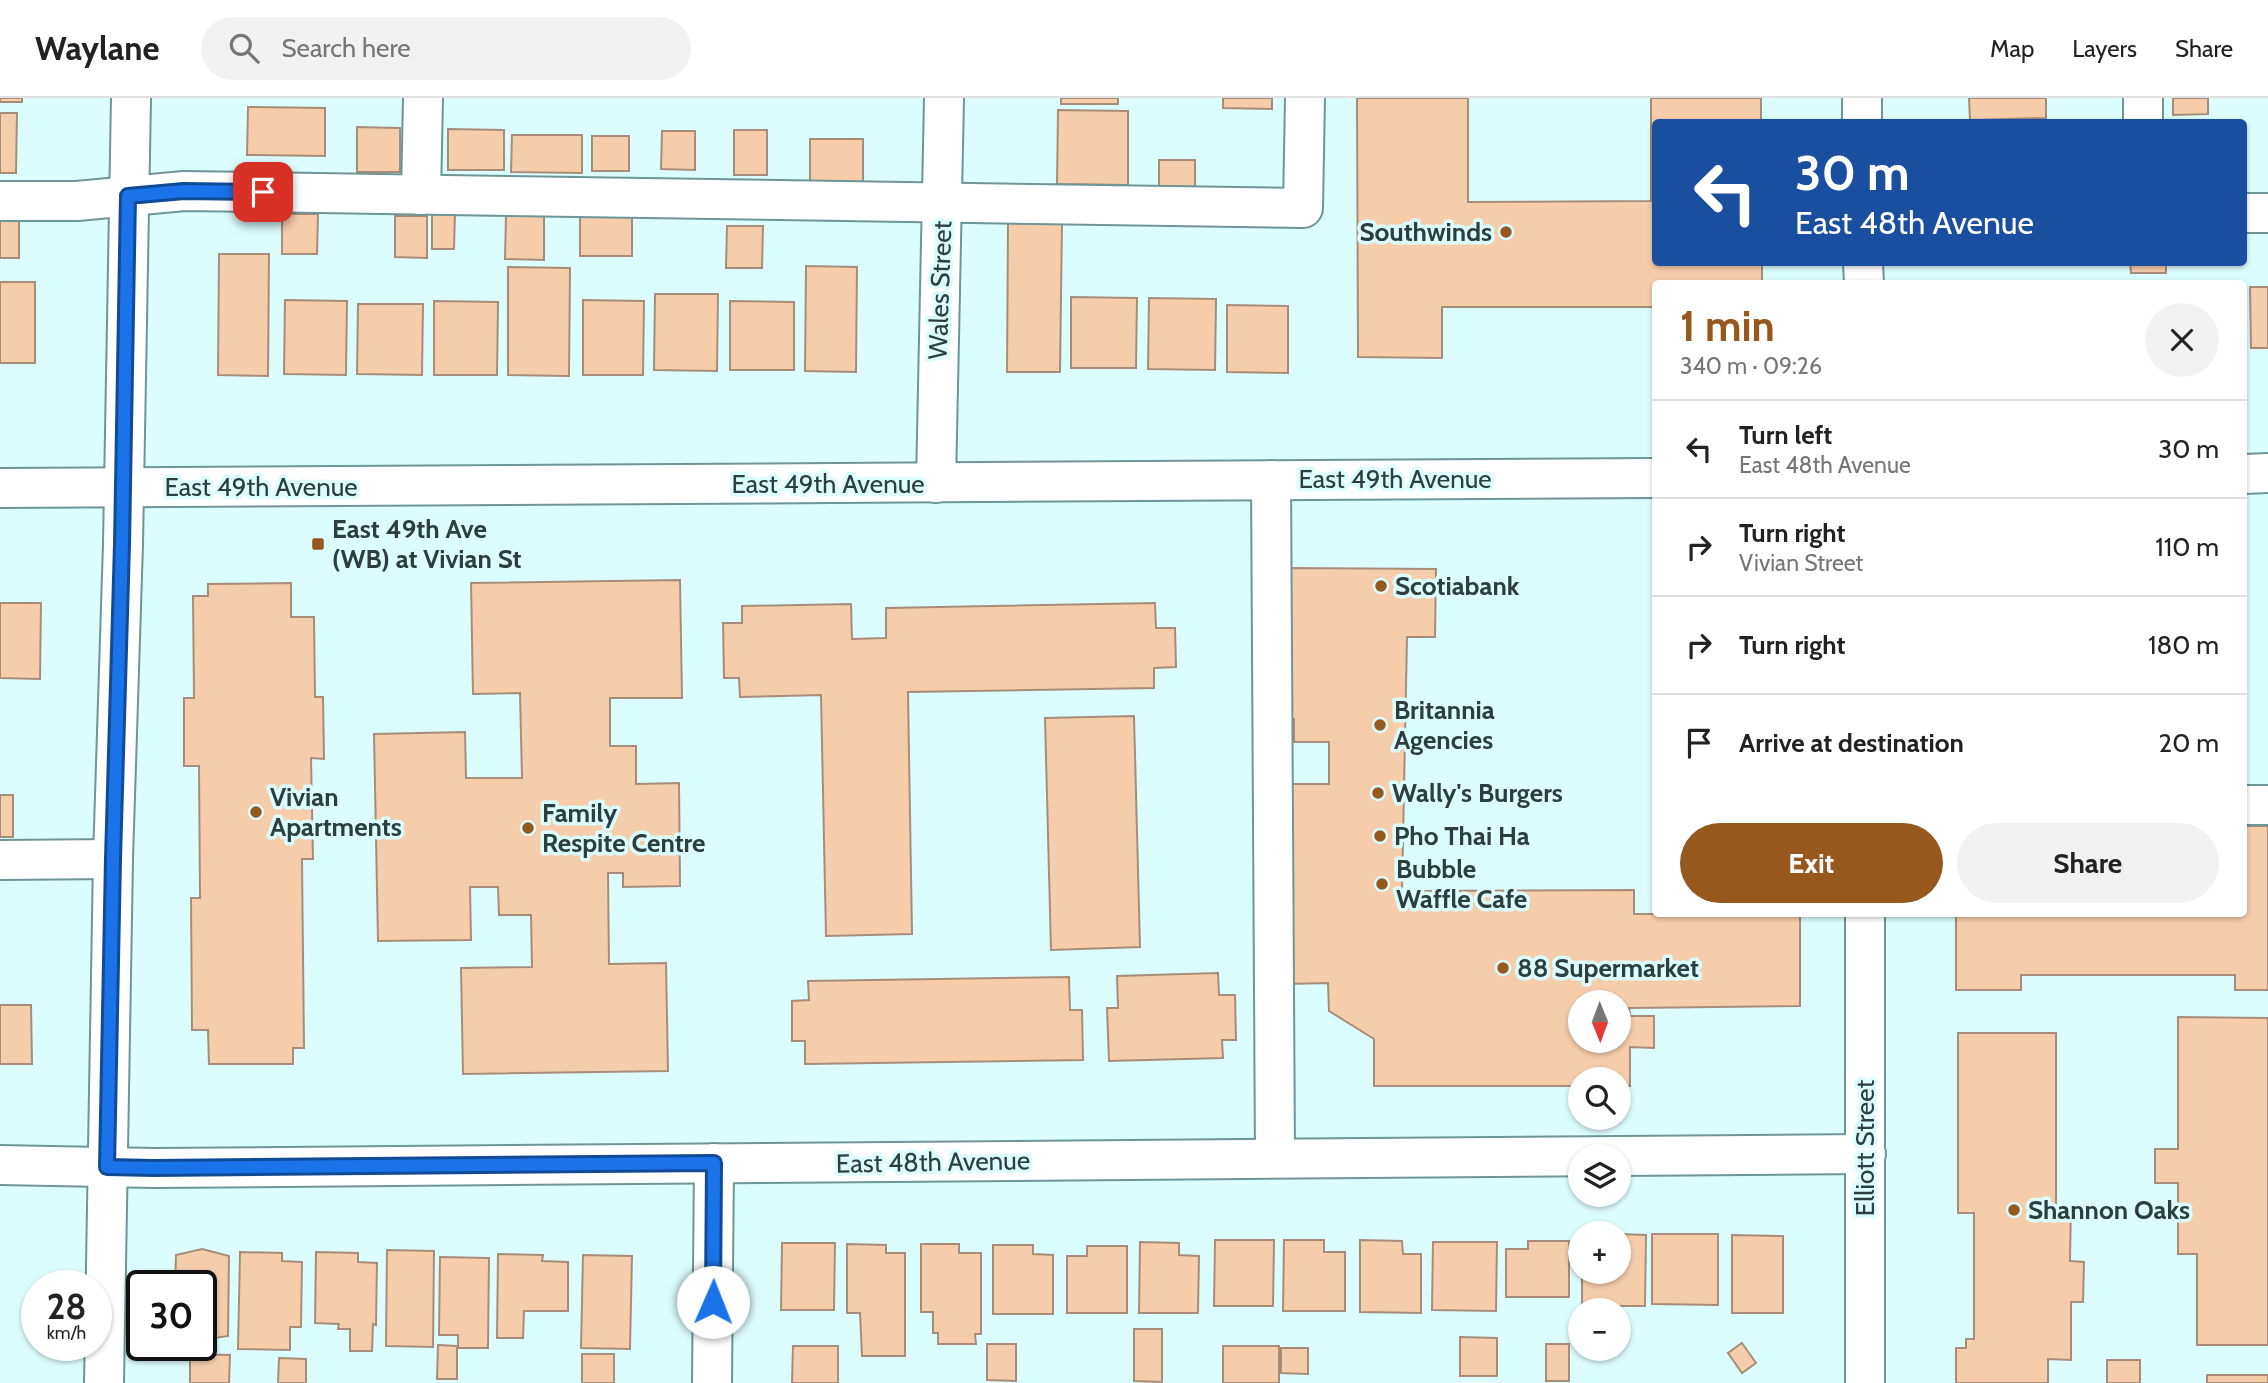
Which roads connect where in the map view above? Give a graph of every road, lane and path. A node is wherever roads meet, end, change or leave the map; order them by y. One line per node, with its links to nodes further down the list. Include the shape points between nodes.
1 (131, 98): 10 (street)
2 (423, 98): 9 (street)
3 (944, 98): 12 (street, Wales Street)
4 (1305, 98): 12 (street, via 1303,208)
5 (1862, 98): 7 (street)
6 (2143, 98): 8 (street)
7 (1862, 119)
8 (2143, 119)
9 (421, 195): 10 (street, via 184,191); 12 (street)
10 (128, 196): 11 (street); 21 (street)
11 (0, 201)
12 (942, 203): 19 (street, Wales Street)
13 (2247, 213): 14 (street)
14 (2268, 213)
15 (2268, 473): 16 (street)
16 (2247, 474)
17 (1652, 478): 18 (street, East 49th Avenue)
18 (1272, 480): 19 (street, East 49th Avenue); 28 (street)
19 (936, 483): 21 (street, East 49th Avenue)
20 (0, 488): 21 (street, East 49th Avenue)
21 (123, 488): 24 (street)
22 (2247, 805): 23 (street)
23 (2268, 805)
24 (113, 859): 25 (street); 31 (street)
25 (0, 860)
26 (1865, 917): 27 (street, Elliott Street)
27 (1866, 1154): 28 (street, East 48th Avenue); 34 (street, Elliott Street)
28 (1275, 1158): 29 (street, East 48th Avenue)
29 (714, 1163): 31 (street, East 48th Avenue); 33 (street)
30 (0, 1166): 31 (street, East 48th Avenue)
31 (107, 1167): 32 (street)
32 (104, 1383)
33 (712, 1383)
34 (1865, 1383)

